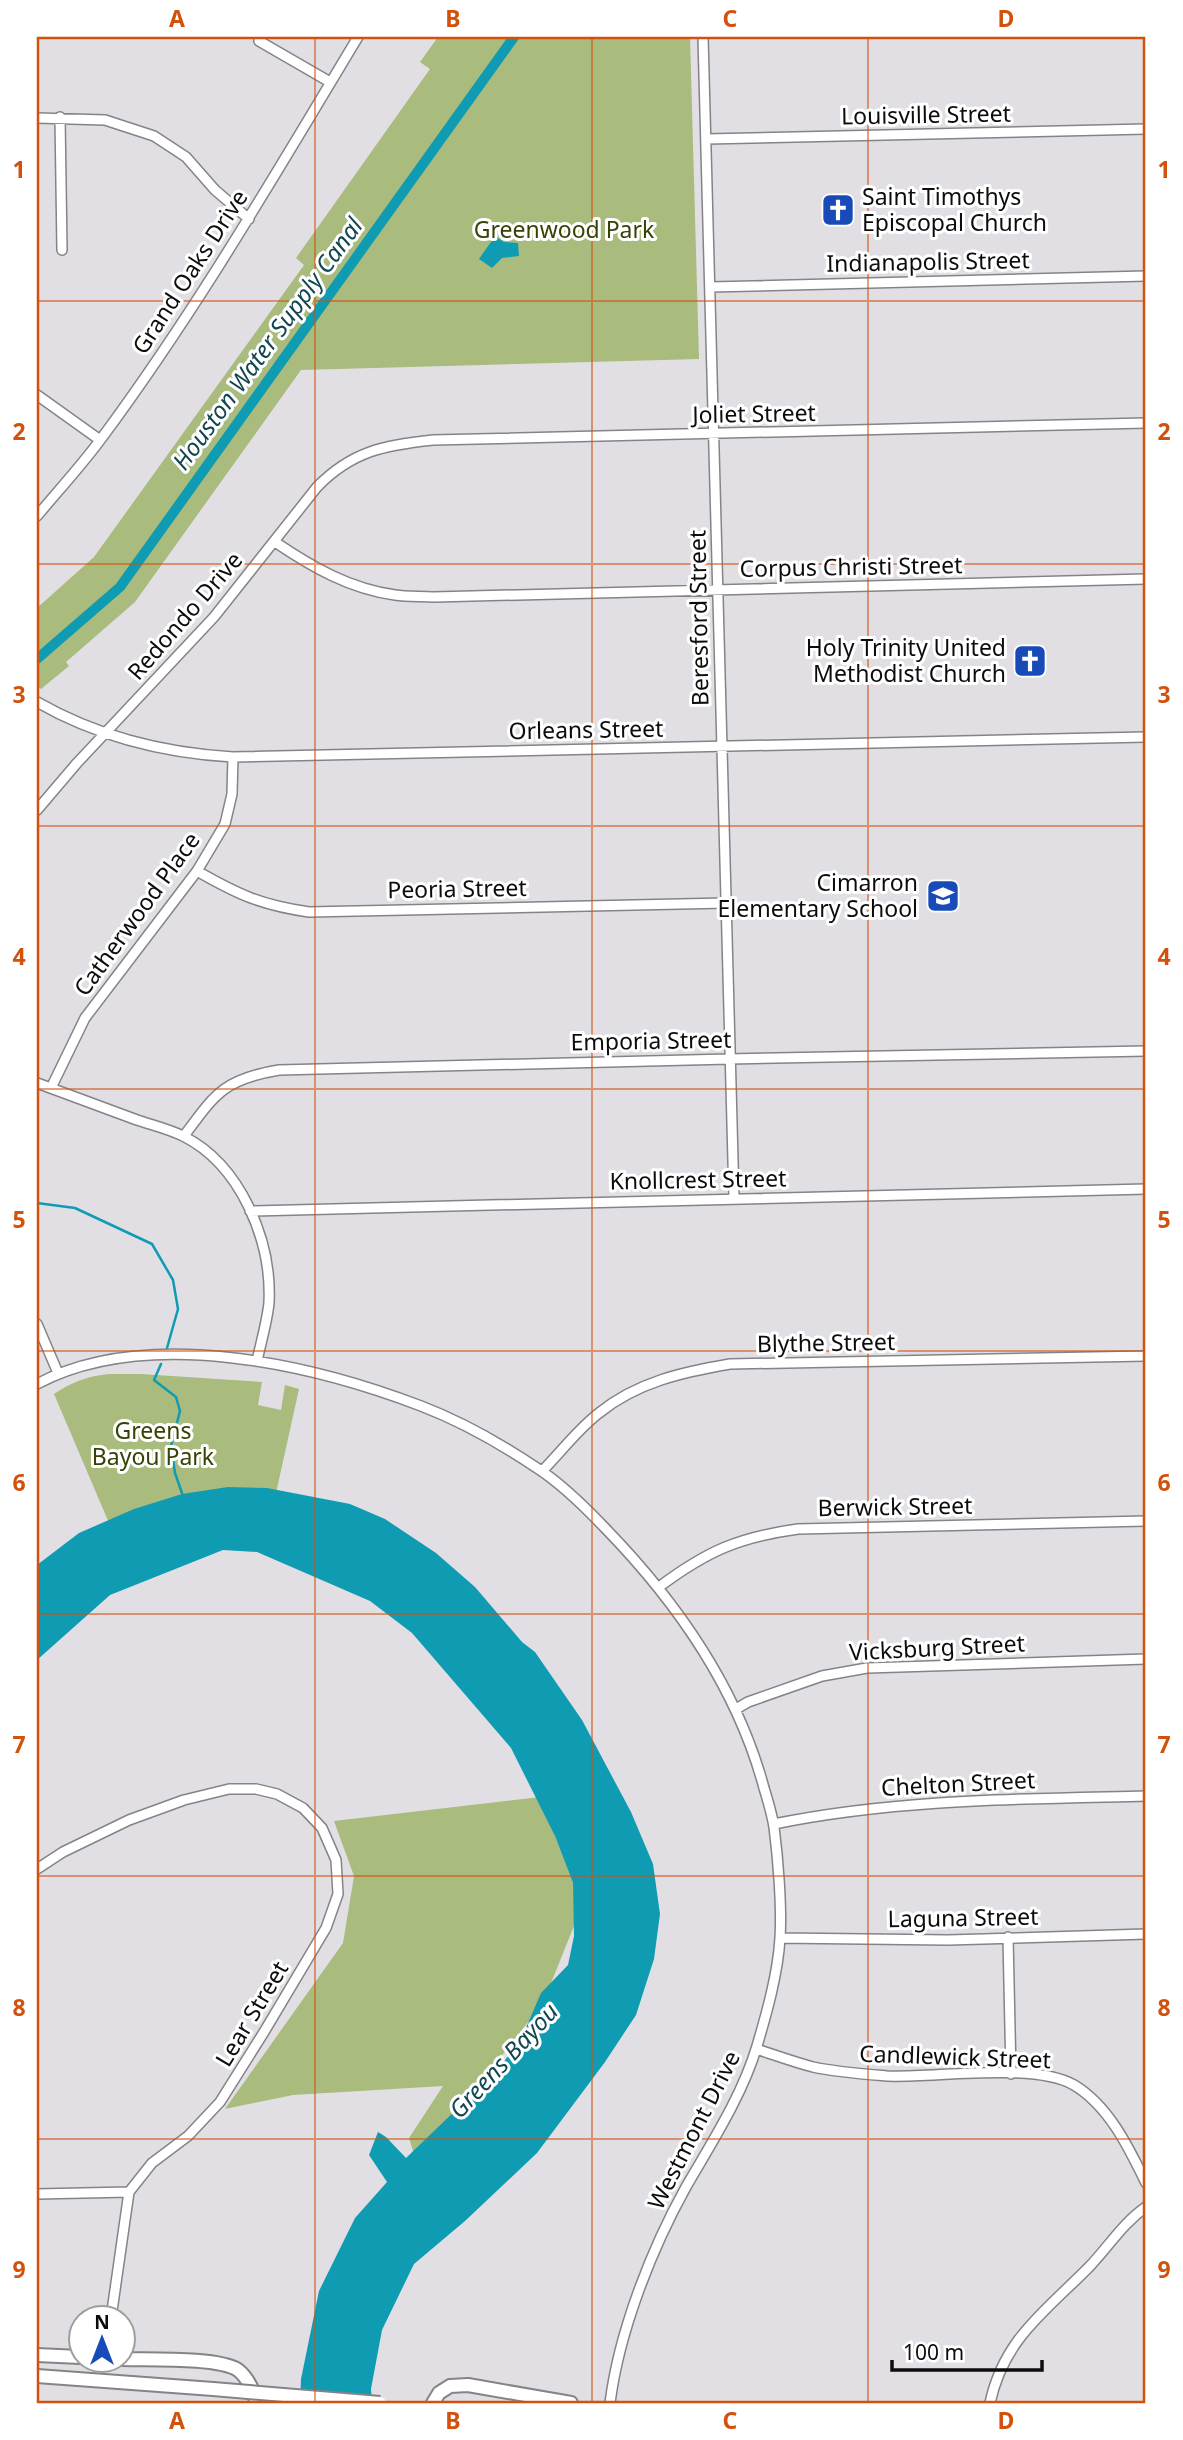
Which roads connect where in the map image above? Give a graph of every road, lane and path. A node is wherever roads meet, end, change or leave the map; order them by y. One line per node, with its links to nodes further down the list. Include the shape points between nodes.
1 (358, 37): 4 (street, Grand Oaks Drive)
2 (703, 37): 8 (street, Beresford Street)
3 (259, 41): 4 (street)
4 (330, 82): 9 (street, Grand Oaks Drive)
5 (60, 117): 6 (street); 9 (street, via 105,120 154,136 186,157); 10 (street)
6 (37, 118)
7 (1146, 129): 8 (street, Louisville Street)
8 (706, 139): 12 (street, Beresford Street)
9 (249, 219): 16 (street, Grand Oaks Drive)
10 (62, 250)
11 (1146, 276): 12 (street, Indianapolis Street)
12 (710, 287): 15 (street, Beresford Street)
13 (37, 395): 16 (street)
14 (1146, 423): 15 (street, Joliet Street)
15 (713, 435): 17 (street, Joliet Street, via 433,440); 21 (street, Beresford Street)
16 (100, 440): 18 (street, Grand Oaks Drive)
17 (364, 453): 19 (street, Redondo Drive, via 334,469)
18 (37, 516)
19 (275, 542): 21 (street, Corpus Christi Street, via 313,568 355,586 396,596); 23 (street, Redondo Drive, via 214,617)
20 (1146, 579): 21 (street, Corpus Christi Street)
21 (718, 590): 25 (street, Beresford Street)
22 (37, 702): 23 (street, Orleans Street)
23 (106, 733): 26 (street, Orleans Street, via 189,755); 27 (street, Redondo Drive)
24 (1146, 737): 25 (street, Orleans Street)
25 (721, 746): 26 (street, Orleans Street); 29 (street, Beresford Street)
26 (233, 757): 28 (street, Catherwood Place, via 225,824)
27 (37, 810)
28 (197, 871): 29 (street, Peoria Street, via 274,907 309,912); 33 (street, Catherwood Place, via 85,1018)
29 (726, 903): 31 (street, Beresford Street)
30 (1146, 1051): 31 (street, Emporia Street)
31 (729, 1059): 34 (street, Emporia Street, via 279,1070 226,1086); 36 (street, Beresford Street)
32 (37, 1083): 33 (street)
33 (51, 1088): 34 (street)
34 (184, 1136): 37 (street, via 216,1159)
35 (1146, 1189): 36 (street, Knollcrest Street)
36 (734, 1198): 37 (street, Knollcrest Street)
37 (250, 1210): 40 (street, via 268,1268 269,1305)
38 (37, 1324): 41 (street)
39 (1146, 1356): 43 (street, Blythe Street, via 730,1364 679,1373 645,1385 600,1412)
40 (257, 1361): 41 (street, Westmont Drive, via 151,1354 107,1359); 43 (street, Westmont Drive, via 421,1406 478,1432)
41 (58, 1373): 42 (street, Westmont Drive)
42 (37, 1384)
43 (542, 1471): 45 (street, Westmont Drive, via 582,1505)
44 (1146, 1521): 45 (street, Berwick Street, via 786,1530 728,1544 691,1562)
45 (659, 1587): 47 (street, Westmont Drive, via 691,1630)
46 (1146, 1659): 47 (street, Vicksburg Street, via 867,1668 822,1676)
47 (737, 1709): 49 (street, Westmont Drive)
48 (1146, 1796): 49 (street, Chelton Street, via 895,1806)
49 (774, 1824): 53 (street, Westmont Drive)
50 (37, 1869): 57 (street, Lear Street, via 129,1820 229,1789 277,1794 303,1808 322,1828 336,1860 338,1894 326,1928 220,2102 188,2136 152,2163)
51 (1146, 1934): 52 (street, Laguna Street)
52 (1008, 1937): 53 (street, Laguna Street); 55 (street)
53 (780, 1938): 54 (street, Westmont Drive)
54 (756, 2049): 55 (street, Candlewick Street, via 814,2067 889,2076); 69 (street, Westmont Drive, via 644,2278)
55 (1011, 2074): 56 (street, Candlewick Street, via 1047,2076 1073,2085 1096,2103)
56 (1146, 2183)
57 (129, 2192): 58 (street); 60 (street, Lear Street)
58 (37, 2194)
59 (1146, 2207): 70 (street, via 1031,2323 1007,2354)
60 (113, 2304)
61 (37, 2355): 62 (main road)
62 (66, 2356)
63 (136, 2360): 65 (main road, via 218,2363 238,2371)
64 (37, 2376): 66 (main road, bridge)
65 (256, 2403)
66 (380, 2403)
67 (433, 2403): 68 (main road, via 450,2386 468,2385)
68 (571, 2403)
69 (610, 2403)
70 (990, 2403)

